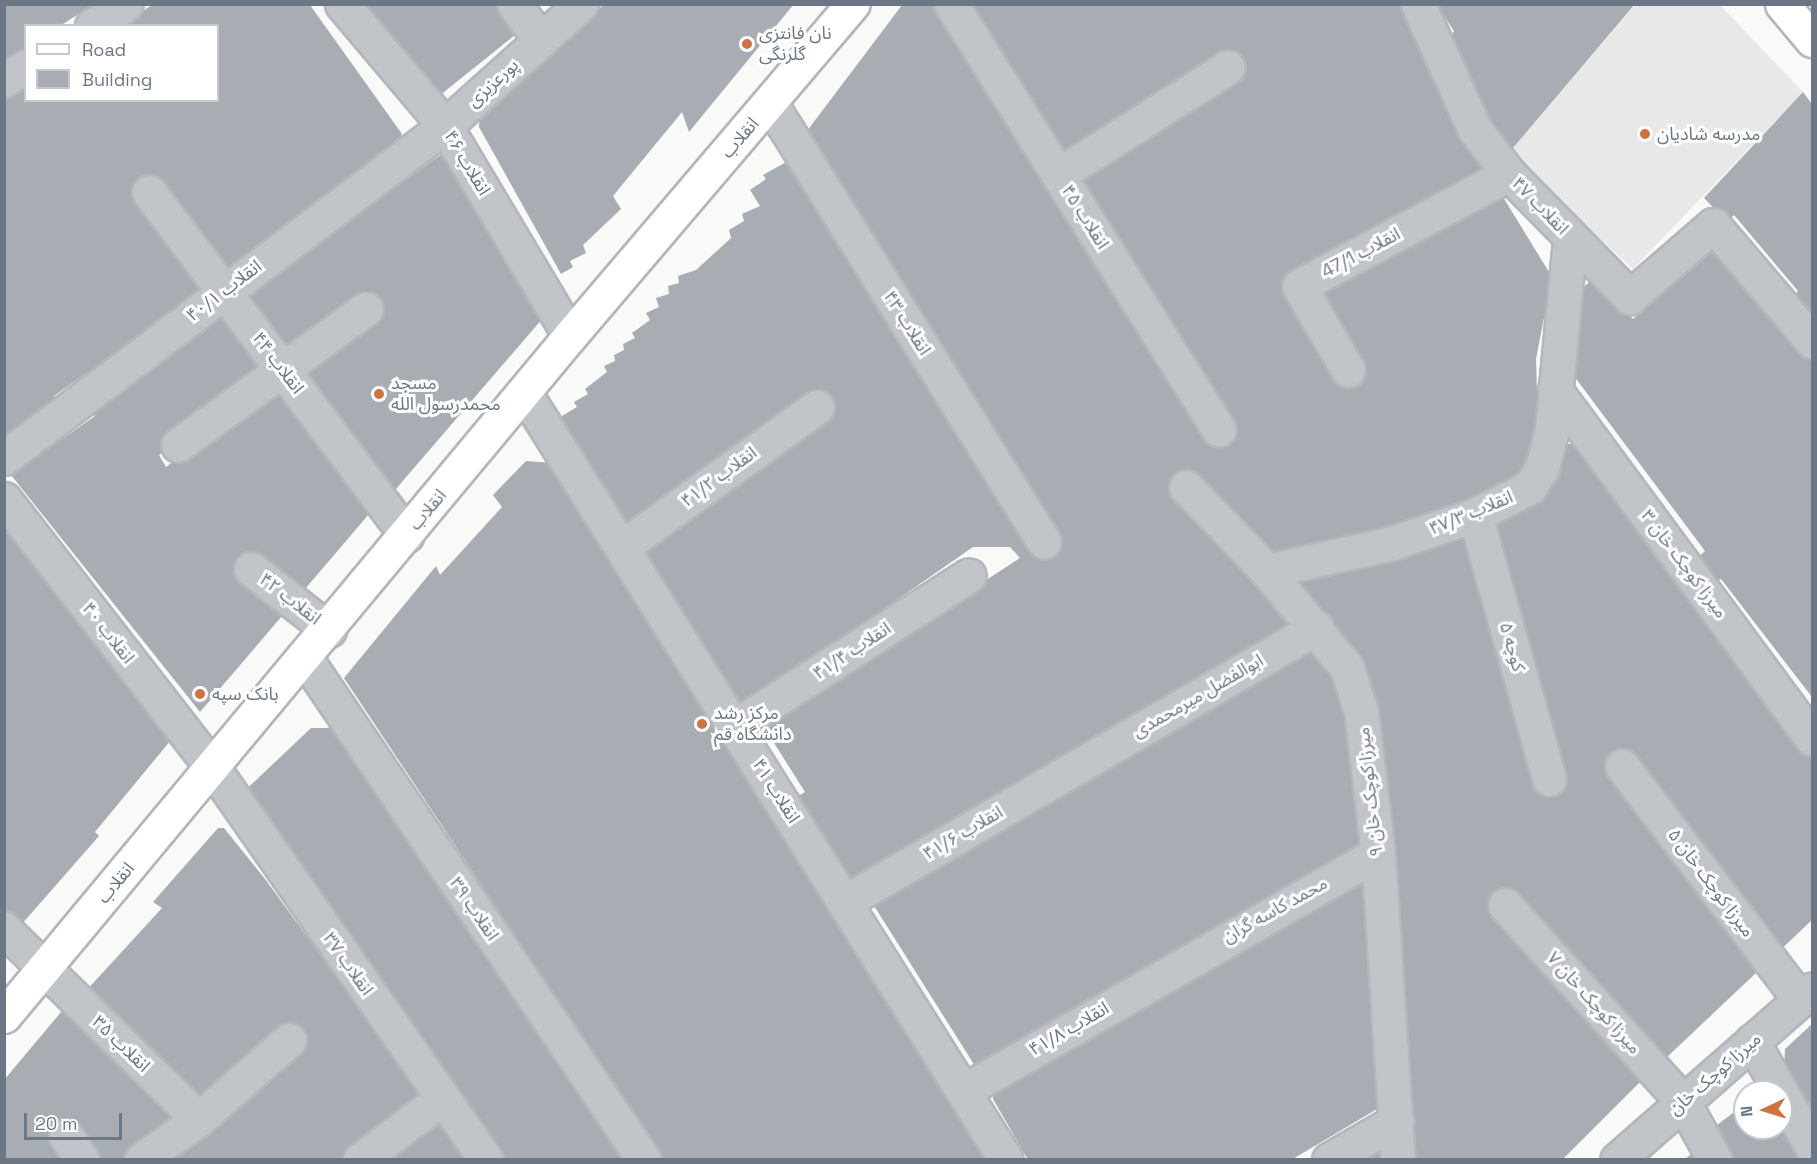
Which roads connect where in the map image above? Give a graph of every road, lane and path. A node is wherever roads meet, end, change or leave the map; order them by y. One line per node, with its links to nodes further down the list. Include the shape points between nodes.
1 (126, 4): 9 (street)
2 (342, 4): 14 (street, انقلاب ۴۶)
3 (514, 4): 10 (street)
4 (581, 4): 10 (street, پورعزیزی)
5 (853, 4): 13 (main road, انقلاب)
6 (951, 4): 16 (street, انقلاب ۴۵)
7 (1418, 4): 15 (street, انقلاب ۴۷, via 1474,128)
8 (1782, 4): 11 (main road)
9 (95, 24)
10 (541, 40): 14 (street, پورعزیزی)
11 (1812, 40)
12 (1228, 67): 16 (street)
13 (770, 103): 21 (main road, انقلاب); 35 (street, انقلاب ۴۳)
14 (445, 126): 19 (street, انقلاب ۴۰/۱); 21 (street, انقلاب ۴۶)
15 (1509, 174): 18 (street, انقلاب ۴۷); 23 (street, انقلاب 47/1, via 1299,286)
16 (1058, 175): 28 (street, انقلاب ۴۵)
17 (149, 192): 19 (street, انقلاب ۴۴)
18 (1570, 238): 22 (street, انقلاب ۴۷, via 1630,297 1713,225); 25 (street, انقلاب ۴۷/۳)
19 (224, 291): 24 (street, انقلاب ۴۴); 30 (street, انقلاب ۴۰/۱)
20 (366, 309): 24 (street)
21 (570, 336): 26 (main road, انقلاب)
22 (1812, 341)
23 (1348, 370)
24 (284, 372): 29 (street); 34 (street, انقلاب ۴۴)
25 (1556, 390): 33 (street, انقلاب ۴۷/۳, via 1542,468 1530,487); 44 (street, میرزا کوچک خان ۳)
26 (525, 394): 34 (main road, انقلاب); 36 (street, انقلاب ۴۱)
27 (817, 406): 36 (street, انقلاب ۴۱/۲)
28 (1219, 430)
29 (178, 444)
30 (4, 458)
31 (1186, 487): 38 (street, میرزا کوچک خان ۹)
32 (4, 499): 47 (street, انقلاب ۴۰)
33 (1474, 515): 38 (street, انقلاب ۴۷/۳, via 1389,544); 48 (street, کوچه ۵)
34 (407, 535): 41 (main road, انقلاب)
35 (1044, 542)
36 (622, 547): 43 (street, انقلاب ۴۱)
37 (251, 569): 41 (street, انقلاب ۴۲)
38 (1267, 571): 40 (street, میرزا کوچک خان ۹)
39 (969, 575): 43 (street, انقلاب ۴۱/۴)
40 (1316, 628): 45 (street, ابوالفضل میرمحمدی); 49 (street, میرزا کوچک خان ۹, via 1347,668 1361,711)
41 (329, 630): 42 (main road, انقلاب)
42 (305, 658): 47 (main road, انقلاب); 68 (street, انقلاب ۳۹)
43 (735, 726): 50 (street, انقلاب ۴۱)
44 (1812, 738)
45 (1081, 764): 50 (street, انقلاب ۴۱/۶)
46 (1622, 766): 55 (street, میرزا کوچک خان ۵)
47 (213, 768): 54 (main road, انقلاب); 60 (street, انقلاب ۳۷)
48 (1549, 780)
49 (1378, 853): 53 (street, محمد کاسه گران); 63 (street, میرزا کوچک خان ۹)
50 (846, 901): 59 (street, انقلاب ۴۱)
51 (1505, 905): 61 (street, میرزا کوچک خان ۷)
52 (4, 929): 54 (street, انقلاب ۳۵)
53 (1173, 968): 59 (street, انقلاب ۴۱/۸)
54 (44, 969): 56 (main road, انقلاب); 62 (street, انقلاب ۳۵)
55 (1806, 995): 58 (street, میرزا کوچک خان)
56 (4, 1016)
57 (289, 1040): 62 (street)
58 (1752, 1041): 61 (street, میرزا کوچک خان); 64 (street)
59 (965, 1090): 69 (street, انقلاب ۴۱)
60 (441, 1099): 66 (street); 67 (street, انقلاب ۳۷)
61 (1683, 1102): 72 (street, میرزا کوچک خان); 73 (street, میرزا کوچک خان ۷)
62 (199, 1119): 65 (street)
63 (1396, 1120): 70 (street); 71 (street, میرزا کوچک خان ۹)
64 (1812, 1147)
65 (141, 1160)
66 (360, 1160)
67 (486, 1160)
68 (644, 1160)
69 (1006, 1160)
70 (1329, 1160)
71 (1398, 1160)
72 (1617, 1160)
73 (1715, 1160)

